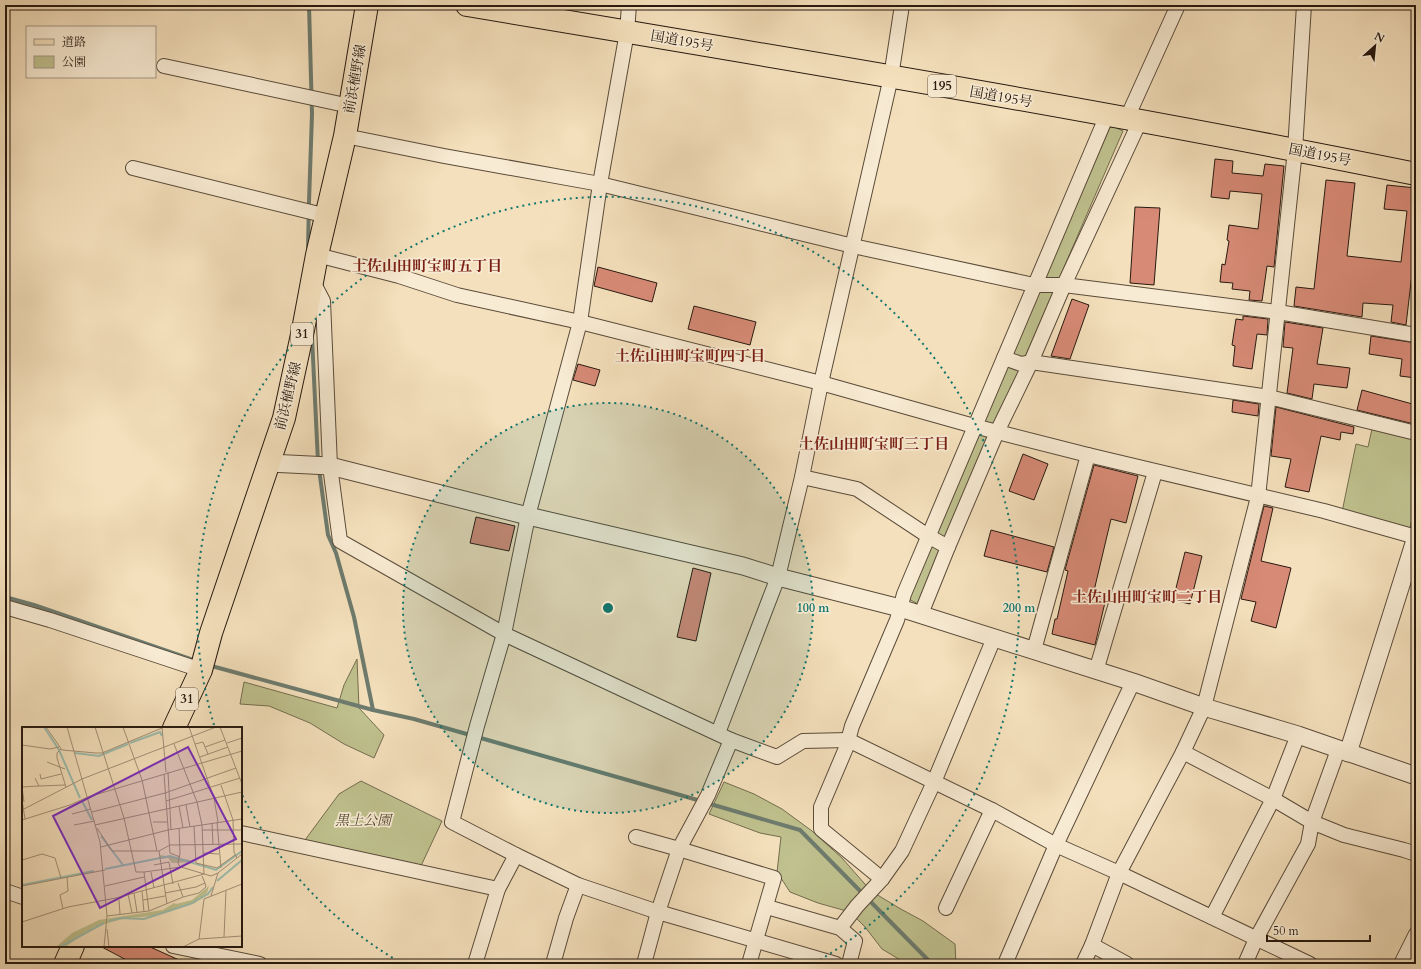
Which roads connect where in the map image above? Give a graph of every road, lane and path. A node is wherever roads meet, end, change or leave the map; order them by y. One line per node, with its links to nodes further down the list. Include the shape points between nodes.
1 (367, 5): 10 (main road, 前浜植野線 / 31)
2 (467, 5): 7 (main road, 国道195号 / 195)
3 (629, 5): 7 (street)
4 (902, 5): 9 (street)
5 (1178, 5): 11 (street)
6 (1304, 5): 13 (street)
7 (627, 32): 9 (main road, 国道195号 / 195); 16 (street)
8 (164, 66): 10 (street)
9 (891, 77): 11 (main road, 国道195号 / 195); 18 (street)
10 (350, 106): 12 (main road, 前浜植野線 / 31)
11 (1125, 118): 13 (main road, 国道195号 / 195); 21 (street); 22 (street)
12 (345, 136): 16 (street); 17 (main road, 前浜植野線 / 31)
13 (1295, 150): 15 (main road, 国道195号 / 195); 23 (street)
14 (133, 168): 17 (street)
15 (1416, 174)
16 (600, 184): 18 (street); 24 (street)
17 (315, 214): 19 (main road, 前浜植野線 / 31)
18 (853, 246): 21 (street); 28 (street)
19 (317, 255): 20 (main road, 前浜植野線 / 31); 24 (street, via 399,276 457,295)
20 (312, 280): 34 (main road, 前浜植野線 / 31, via 284,418); 35 (street, via 323,301)
21 (1034, 285): 22 (street); 26 (street)
22 (1064, 285): 23 (street); 27 (street)
23 (1278, 312): 25 (street); 29 (street)
24 (580, 322): 28 (street); 39 (street)
25 (1416, 335)
26 (1004, 358): 27 (street, via 1022,364); 30 (street)
27 (1031, 362): 29 (street); 31 (street)
28 (821, 383): 30 (street); 37 (street)
29 (1270, 397): 32 (street); 38 (street)
30 (974, 426): 31 (street); 40 (street)
31 (997, 432): 33 (street); 42 (street)
32 (1416, 434)
33 (1088, 456): 36 (street); 49 (street)
34 (269, 463): 35 (street); 50 (main road, 前浜植野線 / 31)
35 (322, 465): 39 (street); 47 (street, via 340,541)
36 (1155, 472): 38 (street); 51 (street)
37 (802, 477): 40 (street, via 857,489); 43 (street)
38 (1258, 497): 41 (street); 53 (street)
39 (528, 516): 43 (street, via 743,566); 47 (street)
40 (928, 536): 42 (street); 45 (street)
41 (1416, 537): 59 (street)
42 (948, 547): 46 (street)
43 (778, 577): 45 (street); 55 (street)
44 (5, 606): 50 (street)
45 (900, 608): 46 (street); 58 (street)
46 (921, 614): 48 (street)
47 (504, 634): 55 (street); 71 (street, via 452,822)
48 (994, 638): 49 (street); 62 (street)
49 (1034, 650): 51 (street)
50 (203, 662): 54 (main road, 前浜植野線 / 31)
51 (1096, 671): 52 (street)
52 (1133, 682): 53 (street); 68 (street)
53 (1204, 707): 56 (street); 60 (street)
54 (174, 727)
55 (718, 733): 57 (street)
56 (1298, 735): 59 (street); 63 (street)
57 (731, 740): 58 (street, via 777,757 803,741); 69 (street, via 708,796)
58 (848, 740): 62 (street); 73 (street, via 821,807 821,829)
59 (1343, 751): 61 (street); 65 (street)
60 (1183, 752): 63 (street); 72 (street)
61 (1416, 776)
62 (934, 782): 64 (street); 73 (street, via 902,851)
63 (1273, 799): 65 (street); 81 (street)
64 (992, 810): 68 (street); 79 (street)
65 (1312, 822): 70 (street, via 1344,835); 84 (street, via 1308,844)
66 (242, 833): 75 (street)
67 (636, 837): 69 (street)
68 (1056, 845): 72 (street); 97 (street)
69 (679, 849): 78 (street, via 774,878); 80 (street)
70 (1416, 854)
71 (516, 855): 74 (street); 75 (street)
72 (1119, 873): 81 (street); 86 (street)
73 (882, 879): 82 (street)
74 (578, 885): 80 (street); 92 (street)
75 (498, 889): 91 (street)
76 (5, 892): 77 (street)
77 (22, 897)
78 (766, 907): 82 (street); 85 (street)
79 (946, 908)
80 (658, 912): 85 (street); 93 (street)
81 (1212, 917): 84 (street)
82 (840, 928): 96 (street, via 855,941)
83 (1416, 934): 102 (street)
84 (1256, 939): 100 (street); 101 (street)
85 (756, 941): 94 (street); 95 (street)
86 (1092, 945): 98 (street); 99 (street)
87 (73, 947): 89 (main road)
88 (176, 947): 90 (street)
89 (65, 964)
90 (260, 964)
91 (475, 964)
92 (553, 964)
93 (644, 964)
94 (749, 964)
95 (836, 964)
96 (849, 964)
97 (1005, 964)
98 (1083, 964)
99 (1127, 964)
100 (1245, 964)
101 (1310, 964)
102 (1401, 964)

